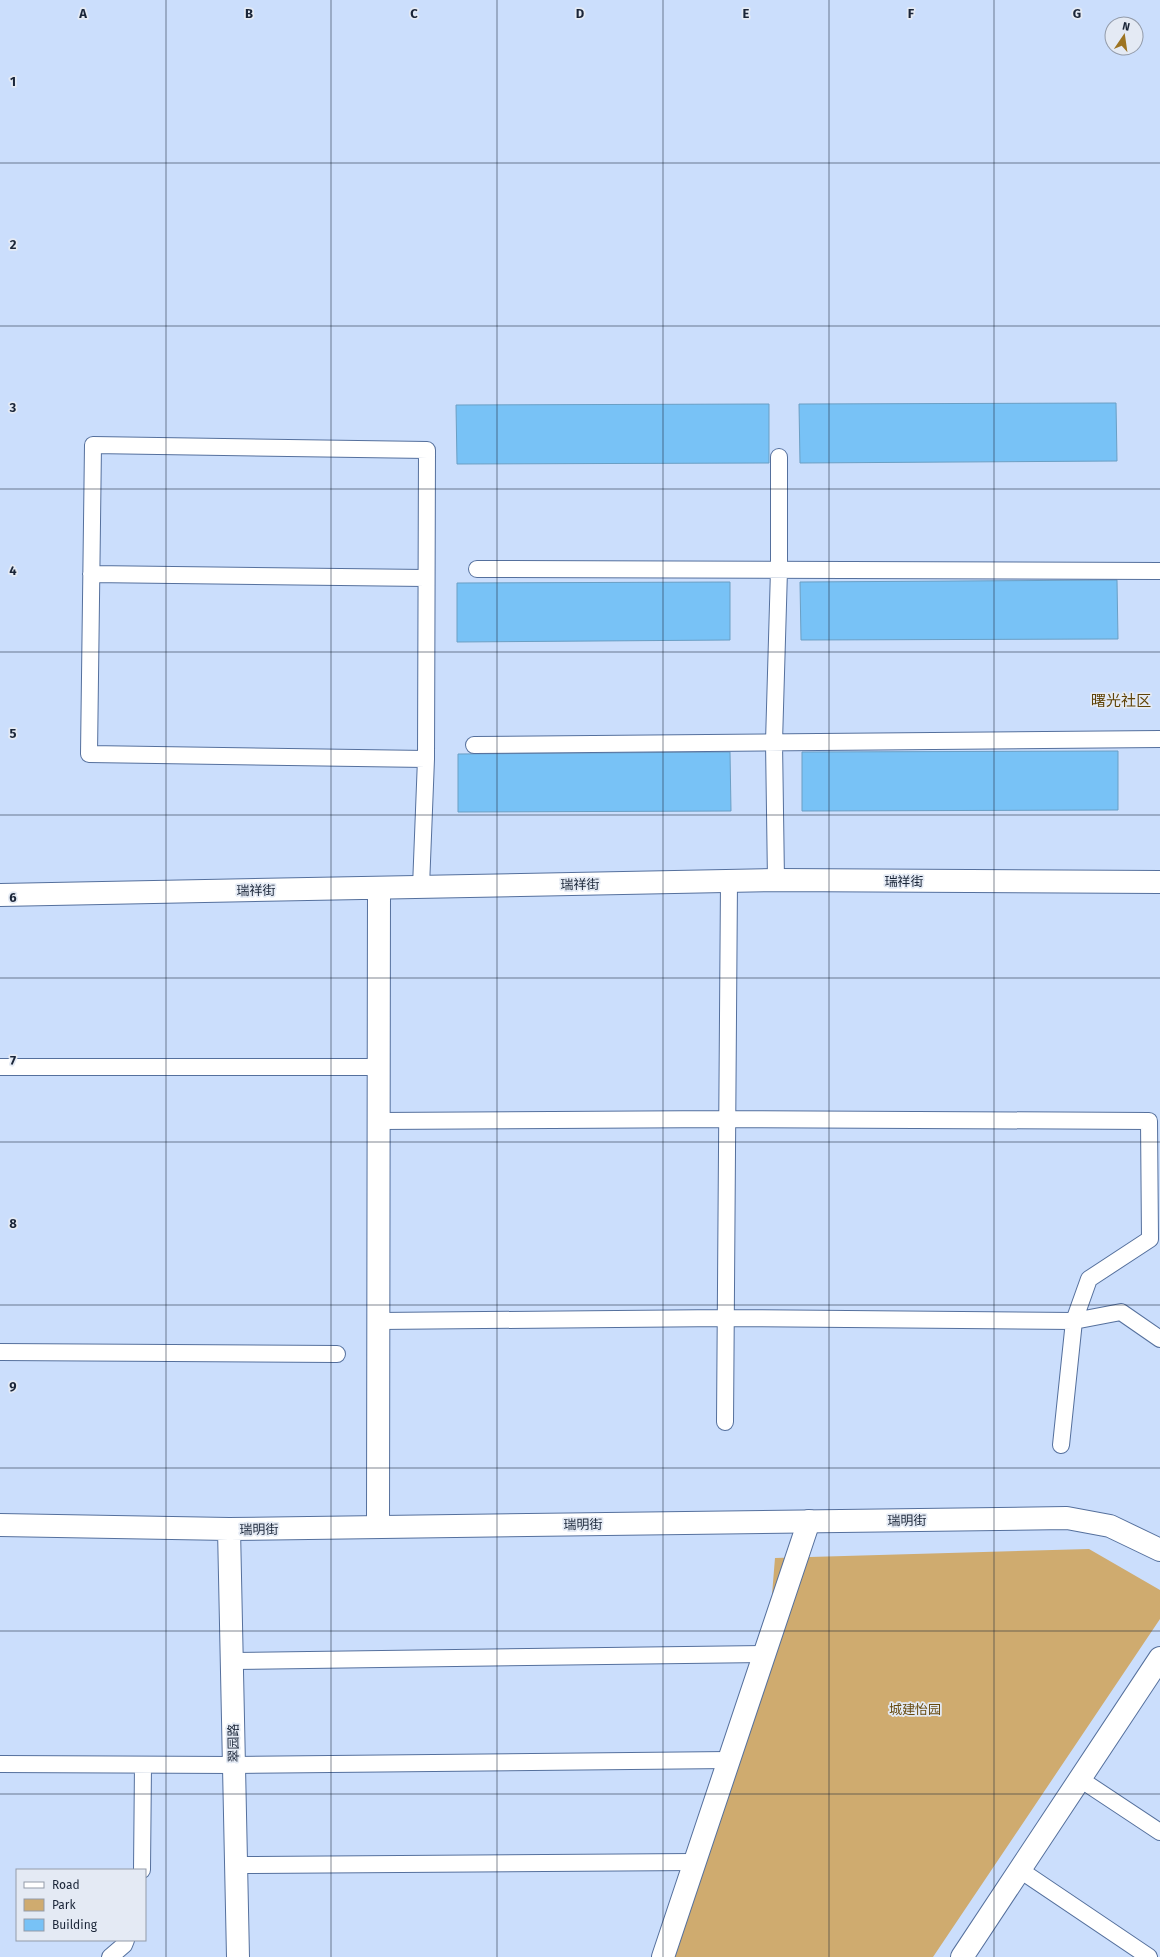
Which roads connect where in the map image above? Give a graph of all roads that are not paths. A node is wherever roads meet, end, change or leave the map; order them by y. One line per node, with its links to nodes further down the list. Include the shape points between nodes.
1 (779, 457): 3 (lane)
2 (477, 569): 3 (lane)
3 (779, 570): 4 (lane); 8 (lane)
4 (1160, 571)
5 (91, 574): 6 (lane); 6 (lane, via 93,444 427,450); 10 (lane, via 89,754)
6 (426, 578): 10 (lane)
7 (1160, 739): 8 (lane)
8 (774, 742): 9 (lane); 11 (lane)
9 (474, 745)
10 (426, 759): 14 (lane)
11 (776, 880): 12 (street, 瑞祥街); 13 (street, 瑞祥街)
12 (729, 881): 14 (street, 瑞祥街); 19 (lane)
13 (1160, 882)
14 (421, 887): 15 (street, 瑞祥街)
15 (379, 888): 16 (street, 瑞祥街); 18 (street)
16 (0, 895)
17 (0, 1067): 18 (lane)
18 (379, 1067): 20 (street)
19 (727, 1119): 20 (lane); 21 (lane, via 1149,1121); 22 (lane)
20 (379, 1121): 23 (street)
21 (1155, 1193): 24 (lane, via 1150,1239 1089,1280)
22 (726, 1318): 23 (lane); 24 (lane); 28 (lane)
23 (379, 1321): 32 (street)
24 (1074, 1321): 25 (lane, via 1121,1312); 29 (lane)
25 (1160, 1339)
26 (0, 1352): 27 (lane)
27 (337, 1354)
28 (725, 1422)
29 (1061, 1445)
30 (809, 1521): 32 (street, 瑞明街); 34 (street, 瑞明街, via 1068,1518 1110,1526); 35 (street)
31 (0, 1525): 33 (street, 瑞明街)
32 (378, 1527): 33 (street, 瑞明街)
33 (229, 1529): 37 (street, 翠园路)
34 (1160, 1550)
35 (765, 1654): 37 (lane); 38 (street)
36 (1160, 1658): 42 (street)
37 (232, 1661): 41 (street, 翠园路)
38 (729, 1760): 41 (lane); 44 (street)
39 (0, 1764): 40 (lane)
40 (143, 1765): 41 (lane); 46 (lane)
41 (234, 1766): 45 (street, 翠园路)
42 (1080, 1779): 43 (lane); 47 (street)
43 (1160, 1832)
44 (695, 1862): 45 (lane); 52 (street)
45 (237, 1865): 51 (street, 翠园路)
46 (142, 1869)
47 (1020, 1870): 49 (street); 53 (lane)
48 (126, 1941): 50 (lane)
49 (967, 1955)
50 (110, 1957)
51 (238, 1957)
52 (663, 1957)
53 (1149, 1957)

